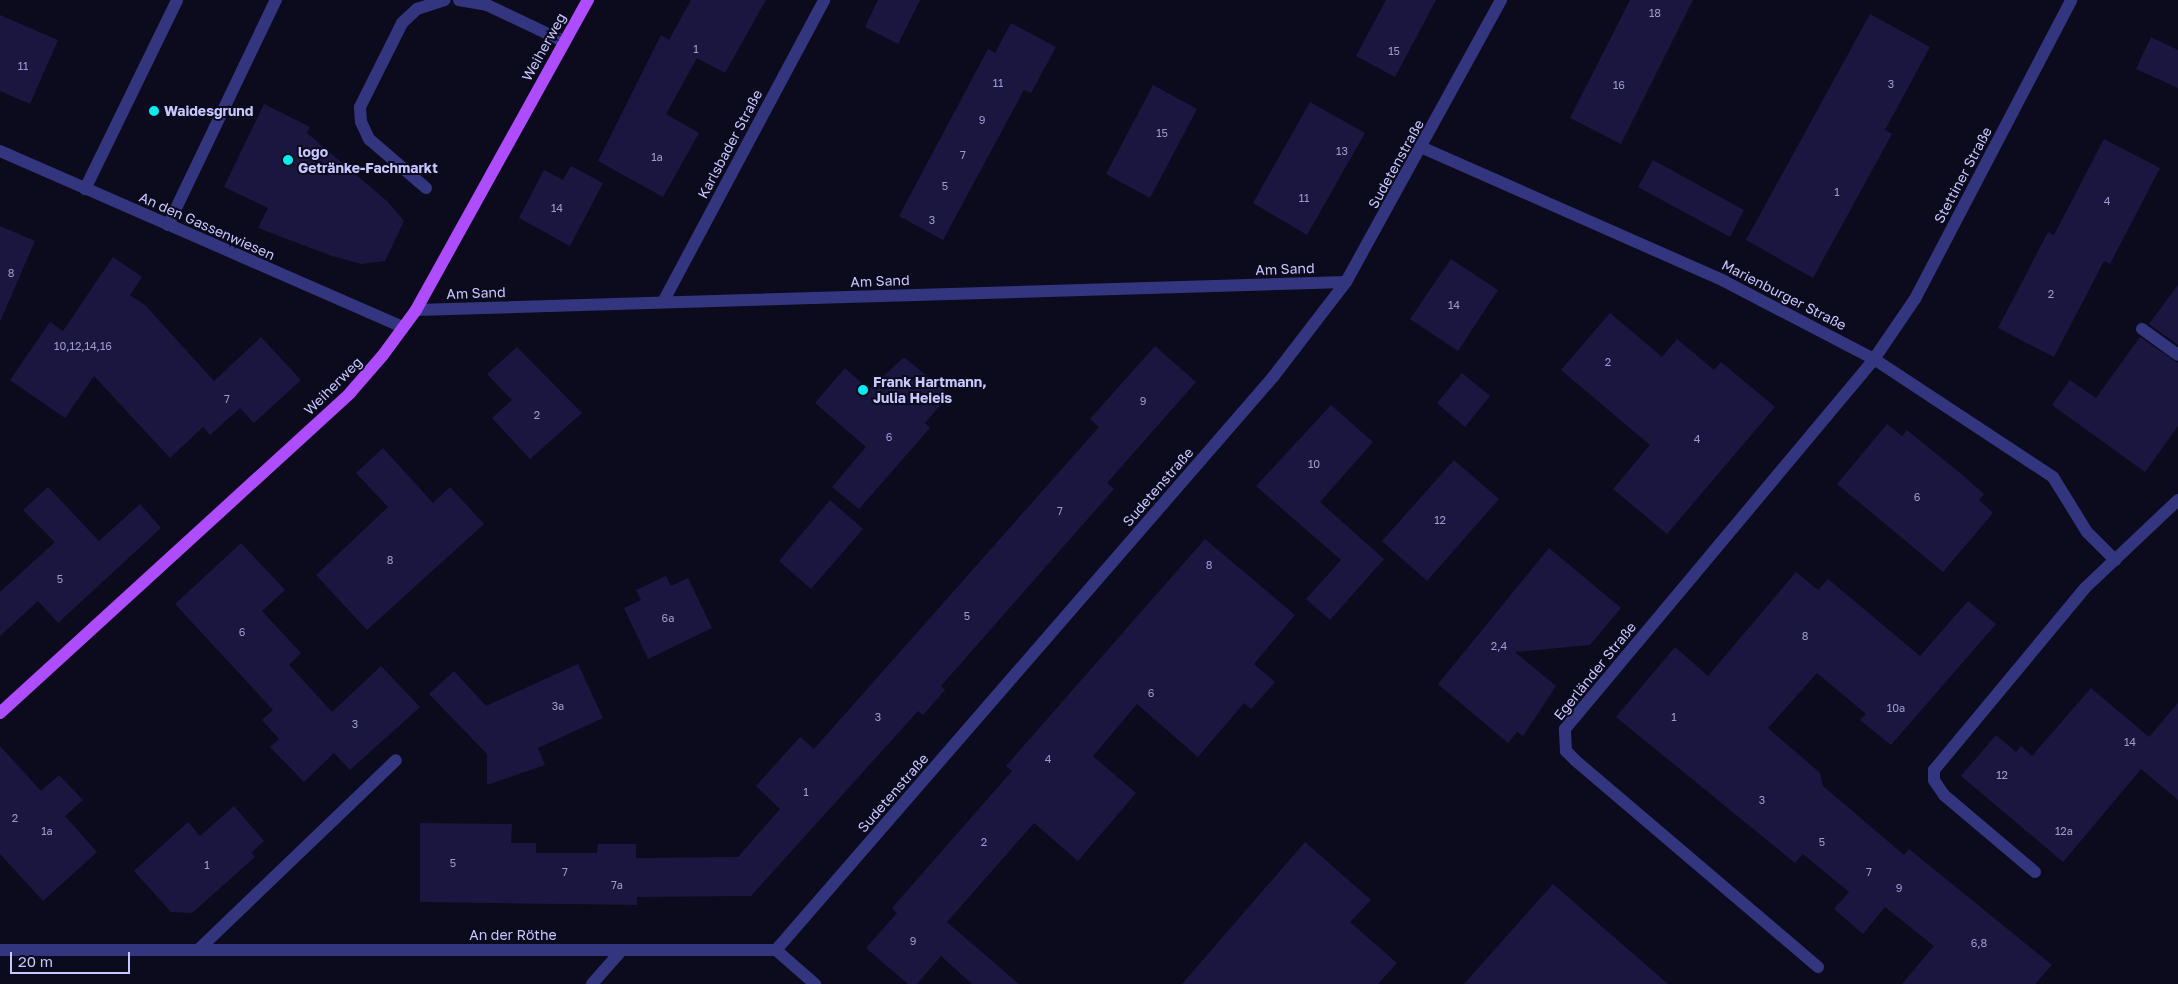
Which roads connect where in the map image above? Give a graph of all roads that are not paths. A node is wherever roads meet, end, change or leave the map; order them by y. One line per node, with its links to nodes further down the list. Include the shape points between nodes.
1 (177, 0): 13 (street)
2 (276, 0): 14 (street)
3 (445, 0): 12 (street, via 417,8 402,23 360,107 360,122 369,139)
4 (458, 0): 9 (street, via 487,5)
5 (588, 0): 9 (main road, Weiherweg)
6 (824, 0): 16 (street, Karlsbader Straße)
7 (1501, 0): 10 (street, Sudetenstraße)
8 (2071, 0): 21 (street, Stettiner Straße, via 1915,299)
9 (565, 42): 17 (main road, Weiherweg)
10 (1423, 148): 15 (street, Sudetenstraße); 21 (street, Marienburger Straße, via 1724,281)
11 (0, 151): 13 (street, An den Gassenwiesen)
12 (426, 188)
13 (86, 189): 14 (street, An den Gassenwiesen)
14 (168, 225): 18 (street, An den Gassenwiesen)
15 (1346, 282): 16 (street, Am Sand); 30 (street, Sudetenstraße, via 1273,377)
16 (663, 302): 17 (street, Am Sand)
17 (416, 310): 18 (main road, Weiherweg)
18 (403, 328): 24 (main road, Weiherweg, via 350,393)
19 (2142, 329): 20 (street)
20 (2178, 355)
21 (1874, 359): 23 (street, Marienburger Straße, via 2053,477 2087,532); 31 (street, Egerländer Straße, via 1572,721 1563,740 1575,760)
22 (2178, 500): 23 (street)
23 (2115, 560): 26 (street, via 2085,588 1934,770 1934,780 1944,795)
24 (0, 713)
25 (396, 760): 28 (street)
26 (2035, 872)
27 (0, 950): 28 (street, An der Röthe)
28 (198, 950): 29 (street, An der Röthe)
29 (622, 950): 30 (street, An der Röthe); 32 (street)
30 (776, 950): 33 (street)
31 (1818, 966)
32 (592, 984)
33 (815, 984)

